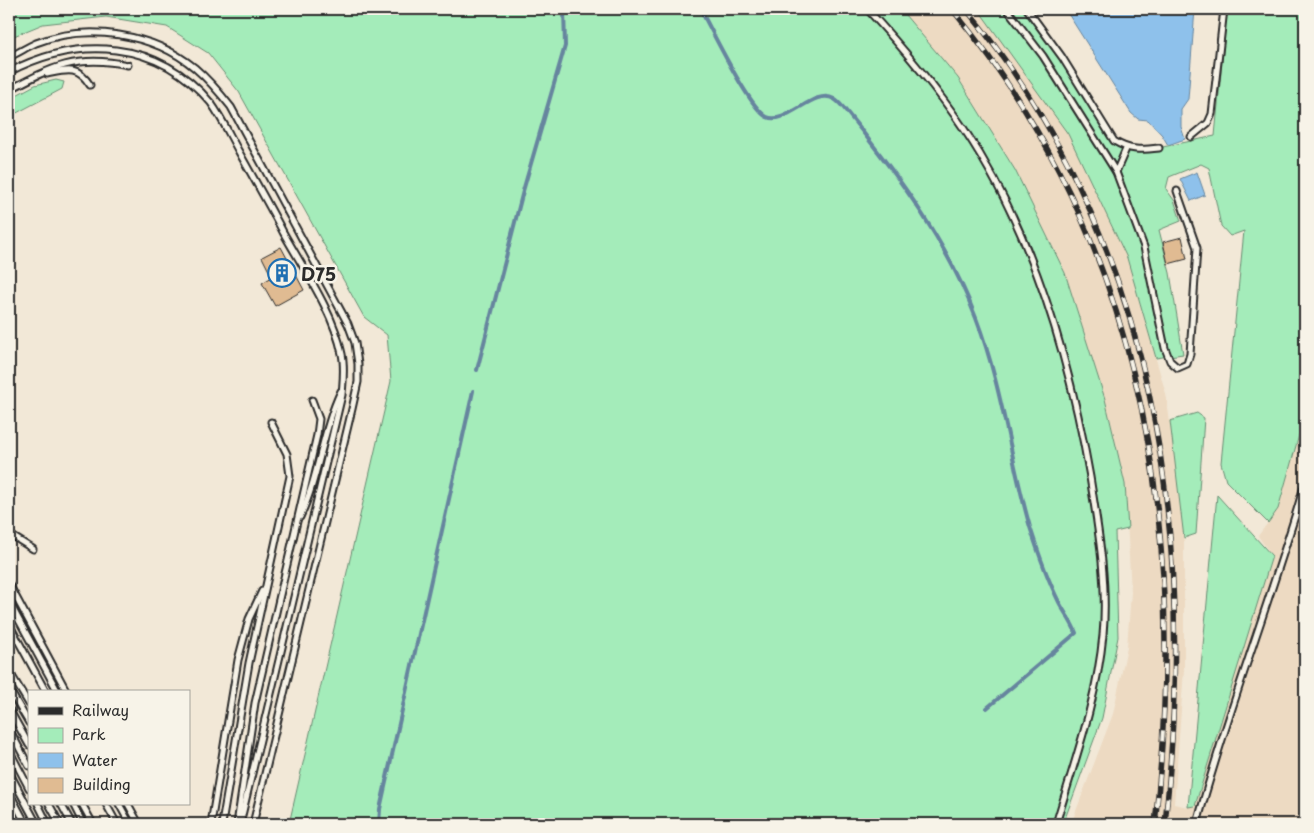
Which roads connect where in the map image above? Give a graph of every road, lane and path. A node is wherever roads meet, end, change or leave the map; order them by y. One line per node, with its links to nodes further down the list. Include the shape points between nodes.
1 (867, 9): 68 (lane, via 922,72 965,130 990,173 1032,260 1078,408 1096,516 1104,622 1090,708)
2 (1007, 9): 14 (lane, via 1042,56)
3 (1027, 9): 12 (lane, via 1062,57 1103,126 1114,141)
4 (1224, 9): 11 (lane, via 1212,114 1208,123)
5 (9, 58): 67 (lane, via 36,43 66,35 99,32 146,40 171,51 194,67 231,107 338,305 355,344 358,382)
6 (128, 65): 8 (lane, via 102,60 76,61)
7 (9, 72): 16 (lane, via 58,52 115,49 166,67 200,92 220,117 330,319 342,355)
8 (40, 75): 9 (lane, via 66,70 76,72 84,75); 10 (lane)
9 (90, 85)
10 (9, 90)
11 (1191, 137)
12 (1126, 148): 13 (lane, via 1136,151); 14 (lane)
13 (1158, 148)
14 (1116, 172): 15 (lane, via 1144,247 1165,348 1170,361 1178,368 1187,364 1190,354 1197,248)
15 (1177, 191)
16 (343, 387): 20 (lane, via 331,413 308,501); 66 (lane)
17 (312, 400): 20 (lane, via 319,419 317,435)
18 (270, 422): 24 (lane, via 287,454 290,476)
19 (1305, 482): 69 (lane)
20 (295, 527): 66 (lane, via 255,703)
21 (9, 534): 22 (lane)
22 (33, 549)
23 (9, 584): 31 (lane)
24 (266, 584): 64 (lane, via 242,641); 65 (lane, via 242,701)
25 (9, 602): 30 (lane)
26 (9, 624): 29 (lane)
27 (9, 671): 32 (lane)
28 (9, 688): 34 (lane)
29 (45, 690)
30 (56, 690)
31 (66, 690)
32 (28, 702)
33 (9, 709): 36 (lane)
34 (28, 721)
35 (9, 729): 38 (lane)
36 (28, 743)
37 (9, 750): 40 (lane)
38 (28, 764)
39 (9, 772): 54 (lane)
40 (28, 786)
41 (9, 792): 53 (lane)
42 (39, 806): 55 (lane)
43 (50, 806): 56 (lane)
44 (62, 806): 57 (lane)
45 (73, 806): 58 (lane)
46 (83, 806): 59 (lane)
47 (107, 806): 60 (lane)
48 (119, 806): 61 (lane)
49 (119, 806): 62 (lane)
50 (129, 806): 63 (lane)
51 (9, 814): 52 (lane)
52 (14, 824)
53 (26, 824)
54 (37, 824)
55 (48, 824)
56 (60, 824)
57 (72, 824)
58 (83, 824)
59 (93, 824)
60 (117, 824)
61 (126, 824)
62 (130, 824)
63 (138, 824)
64 (211, 824)
65 (222, 824)
66 (239, 824)
67 (253, 824)
68 (1056, 824)
69 (1197, 824)

